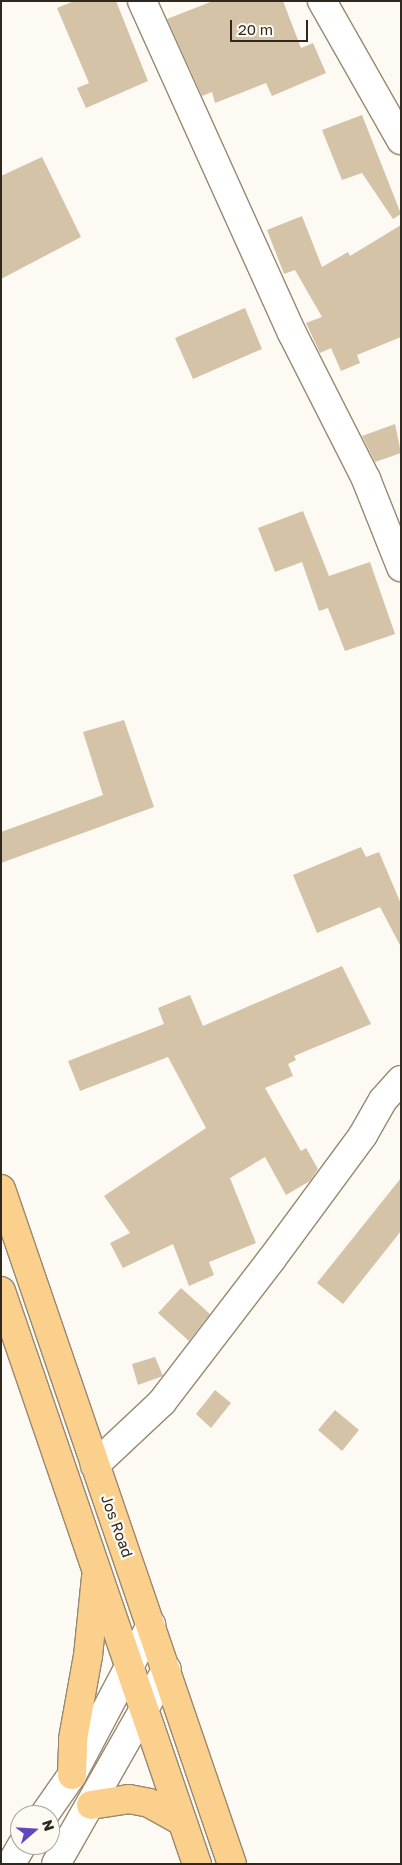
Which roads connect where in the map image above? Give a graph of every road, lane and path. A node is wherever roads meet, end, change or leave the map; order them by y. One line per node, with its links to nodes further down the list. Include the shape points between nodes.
1 (142, 1): 4 (street, via 292,333 366,479)
2 (322, 1): 3 (street)
3 (401, 140)
4 (401, 567)
5 (401, 1080): 8 (street, via 162,1402)
6 (1, 1189): 8 (highway, Jos Road)
7 (1, 1291): 9 (highway)
8 (95, 1465): 10 (highway, Jos Road)
9 (96, 1568): 11 (highway); 14 (highway, via 88,1656 73,1739)
10 (150, 1625): 11 (street); 12 (highway, Jos Road)
11 (130, 1667): 13 (highway); 14 (street)
12 (167, 1670): 13 (street); 20 (highway, Jos Road)
13 (144, 1709): 16 (street); 17 (highway)
14 (72, 1775): 15 (street)
15 (51, 1805)
16 (91, 1805): 17 (highway, via 129,1799 149,1803); 18 (street)
17 (182, 1821): 19 (highway)
18 (56, 1864)
19 (197, 1864)
20 (232, 1864)

